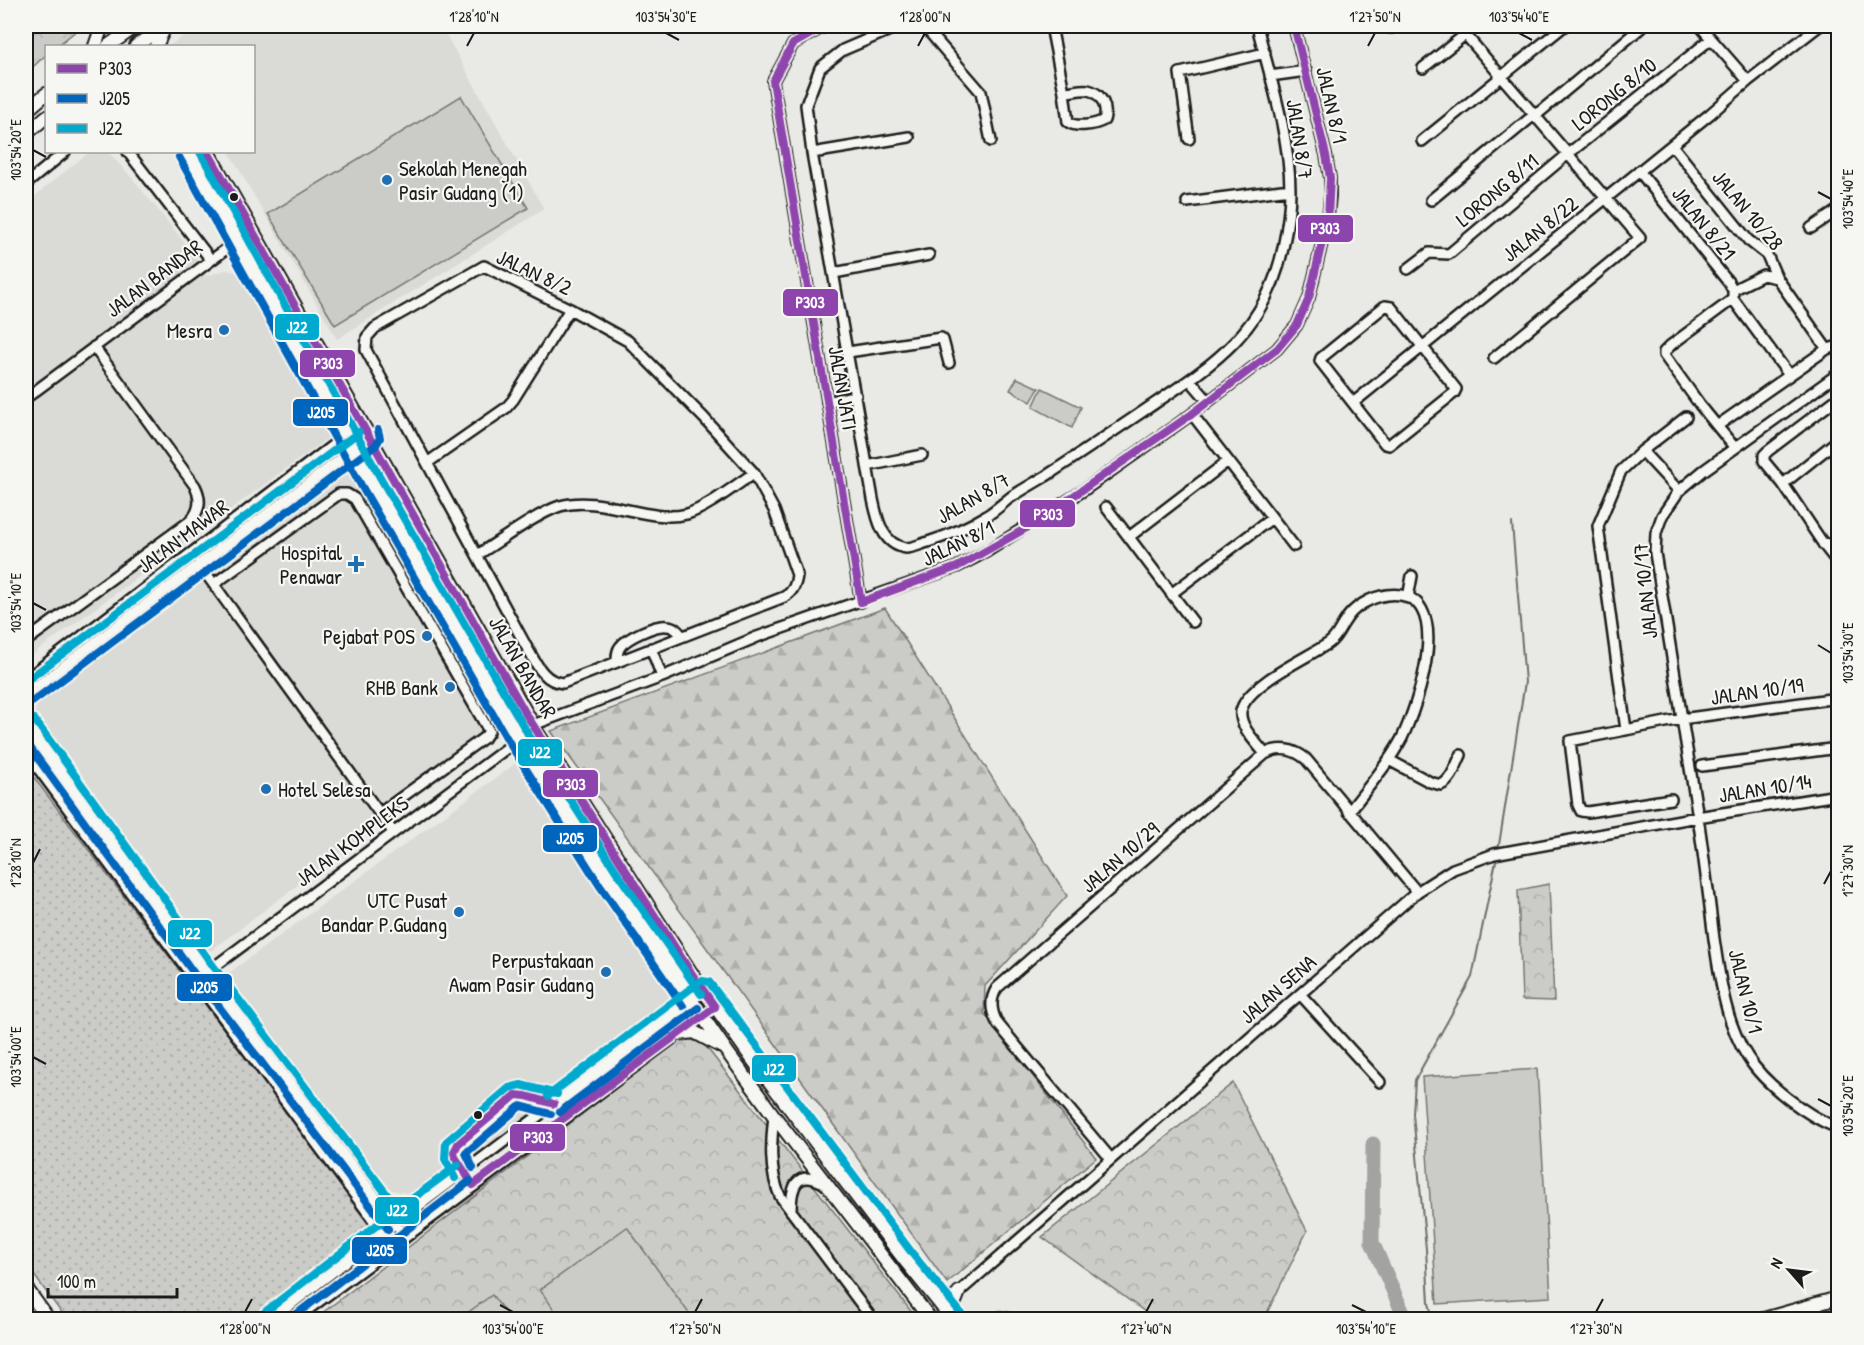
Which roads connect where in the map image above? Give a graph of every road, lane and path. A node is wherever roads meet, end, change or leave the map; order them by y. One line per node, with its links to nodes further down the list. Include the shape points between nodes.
1 (102, 26): 19 (main road)
2 (136, 26): 16 (main road); 22 (main road)
3 (164, 26): 22 (main road)
4 (825, 26): 76 (street, JALAN JATI, via 793,44 773,81)
5 (899, 26): 44 (street, JALAN 8/7, via 843,50 820,68 806,105)
6 (924, 26): 37 (street, via 981,92)
7 (1051, 26): 29 (street)
8 (1257, 26): 23 (street, JALAN 8/7)
9 (1294, 26): 25 (street, JALAN 8/1)
10 (1458, 26): 17 (street)
11 (1476, 26): 17 (street)
12 (1564, 26): 27 (street)
13 (1643, 26): 32 (street, LORONG 8/11)
14 (1700, 26): 18 (street)
15 (1819, 26): 28 (street, JALAN 8/22)
16 (121, 30): 20 (main road); 21 (main road)
17 (1466, 34): 24 (street); 27 (street)
18 (1711, 39): 28 (street); 45 (street, LORONG 8/10)
19 (95, 45)
20 (109, 45)
21 (129, 45)
22 (146, 45)
23 (1264, 53): 26 (street, JALAN 8/7); 36 (street, via 1180,73)
24 (1423, 68)
25 (1306, 71): 26 (street); 75 (street, JALAN 8/1, via 1330,187 1328,217 1309,298 1297,325 1277,349)
26 (1270, 76): 48 (street, JALAN 8/7, via 1286,143)
27 (1502, 76): 32 (street); 38 (street)
28 (1748, 81): 39 (street, JALAN 8/22)
29 (1064, 92): 29 (street, via 1069,124 1104,120 1103,101 1095,93)
30 (45, 95): 31 (main road)
31 (26, 111)
32 (1535, 115): 45 (street); 50 (street, LORONG 8/11)
33 (45, 118): 34 (main road)
34 (26, 134)
35 (909, 137): 44 (street)
36 (1189, 139)
37 (992, 141)
38 (1422, 141)
39 (1672, 145): 46 (street, JALAN 8/22); 59 (street, JALAN 10/28, via 1748,240 1767,255)
40 (64, 153): 47 (street)
41 (129, 153): 56 (street)
42 (189, 153): 54 (main road, JALAN BANDAR)
43 (209, 153): 80 (main road, JALAN BANDAR)
44 (812, 153): 58 (street, JALAN 8/7)
45 (1568, 154): 49 (street); 57 (street, LORONG 8/11, via 1449,254 1429,253)
46 (1639, 171): 49 (street, JALAN 8/22); 60 (street, JALAN 8/21)
47 (26, 184)
48 (1290, 189): 51 (street); 71 (street, JALAN 8/7, via 1280,264 1263,306 1234,344)
49 (1606, 198): 63 (street, JALAN 8/22); 67 (street, via 1640,238)
50 (1431, 200)
51 (1187, 202)
52 (1839, 210): 53 (street, JALAN 10/28)
53 (1811, 228)
54 (237, 241): 56 (street, JALAN BANDAR); 82 (main road, JALAN BANDAR)
55 (928, 255): 58 (street)
56 (211, 260): 62 (street, JALAN BANDAR)
57 (1408, 269)
58 (834, 273): 66 (street, JALAN 8/7)
59 (1777, 278): 60 (street, via 1763,275); 65 (street, JALAN 10/28)
60 (1733, 295): 70 (street, JALAN 8/21); 81 (street, via 1664,352)
61 (570, 309): 90 (street, via 506,408); 90 (street, JALAN 8/2, via 484,266 372,330 365,342 368,357); 92 (street, JALAN 8/2, via 628,341)
62 (94, 346): 73 (street, JALAN BANDAR); 111 (street, via 195,486 199,505 189,522)
63 (1422, 347): 77 (street, JALAN 8/22); 77 (street, via 1387,305 1330,350 1320,361); 77 (street, via 1455,388 1454,393 1389,445)
64 (1839, 349): 65 (street)
65 (1827, 350): 70 (street)
66 (848, 352): 68 (street, via 940,338); 72 (street, JALAN 8/7)
67 (1494, 358)
68 (949, 363)
69 (1839, 374): 85 (street, JALAN 10/17)
70 (1789, 375): 81 (street)
71 (1190, 380): 75 (street); 91 (street, JALAN 8/7, via 986,516 914,547 892,542 881,529)
72 (856, 395): 76 (street); 91 (street, JALAN 8/7)
73 (26, 398)
74 (1839, 398): 93 (street, via 1764,455 1764,461)
75 (1209, 401): 78 (street, JALAN 8/1)
76 (828, 402): 108 (street, JALAN JATI)
77 (1353, 403)
78 (1191, 414): 89 (street); 108 (street, JALAN 8/1, via 1084,490 986,552 957,567)
79 (1686, 417): 87 (street)
80 (362, 423): 82 (street, JALAN MAWAR); 83 (main road, JALAN BANDAR)
81 (1717, 426): 85 (street)
82 (345, 435): 86 (main road, JALAN BANDAR); 115 (street, JALAN MAWAR)
83 (370, 437): 86 (street, JALAN MAWAR); 120 (main road, JALAN BANDAR)
84 (1839, 440): 93 (street)
85 (1735, 448): 94 (street, JALAN 10/17)
86 (353, 449): 103 (street, JALAN MAWAR); 122 (main road, JALAN BANDAR)
87 (1641, 451): 94 (street); 121 (street, via 1621,471 1597,529)
88 (922, 455): 91 (street)
89 (1228, 461): 96 (street); 97 (street)
90 (427, 463): 101 (street, JALAN 8/2)
91 (867, 466)
92 (754, 473): 101 (street, via 687,514 653,514 587,503 560,506); 110 (street, JALAN 8/2, via 782,530 797,575 795,585 784,597)
93 (1783, 484): 98 (street)
94 (1679, 491): 118 (street, JALAN 10/17, via 1662,516 1655,553)
95 (1106, 507): 97 (street)
96 (1272, 518): 100 (street); 106 (street)
97 (1129, 537): 106 (street)
98 (1822, 542): 99 (street); 102 (street)
99 (1837, 543)
100 (1294, 546)
101 (477, 555): 113 (street, JALAN 8/2, via 547,678 563,683)
102 (1839, 563)
103 (200, 564): 105 (street); 116 (street, JALAN MAWAR)
104 (1412, 576): 107 (street)
105 (214, 584): 132 (street); 132 (street, via 339,494 355,499 489,731)
106 (1171, 594): 109 (street)
107 (1408, 598): 125 (street, via 1387,595 1366,602 1349,615 1332,641 1249,696 1241,718); 127 (street, via 1423,612 1428,651 1405,731)
108 (861, 602): 114 (street, JALAN 8/1, via 757,637)
109 (1193, 622)
110 (682, 636): 112 (street, JALAN 8/2); 113 (street, via 669,626 657,627 623,644)
111 (26, 641)
112 (651, 648): 113 (street, JALAN 8/2); 114 (street)
113 (618, 660)
114 (662, 676): 120 (street, JALAN 8/1)
115 (26, 679)
116 (26, 694)
117 (1839, 698): 118 (street, JALAN 10/19)
118 (1681, 719): 121 (street, JALAN 10/19); 133 (street, JALAN 10/17)
119 (26, 725): 136 (street)
120 (533, 725): 137 (main road, JALAN BANDAR)
121 (1626, 730): 130 (street, JALAN 10/19, via 1570,741 1579,808 1588,812)
122 (519, 739): 134 (street, JALAN KOMPLEKS); 139 (main road, JALAN BANDAR)
123 (1839, 748): 128 (street)
124 (26, 752): 151 (street)
125 (1265, 754): 131 (street, via 1298,752); 147 (street, JALAN 10/29, via 997,988 992,997 998,1024)
126 (1461, 754): 127 (street, via 1442,785)
127 (1389, 760): 131 (street)
128 (1702, 766)
129 (1839, 795): 133 (street, JALAN 10/14)
130 (1671, 799)
131 (1349, 812): 135 (street)
132 (380, 813): 134 (street)
133 (1698, 817): 135 (street, JALAN SENA, via 1494,854 1453,869); 146 (street, JALAN 10/1, via 1718,960 1727,1007 1740,1044 1761,1074 1784,1094 1818,1119)
134 (393, 832): 136 (street, JALAN KOMPLEKS)
135 (1417, 892): 138 (street, JALAN SENA)
136 (206, 973): 150 (street)
137 (704, 991): 139 (street); 140 (main road, JALAN BANDAR)
138 (1300, 994): 144 (street); 147 (street, JALAN SENA)
139 (692, 1000): 141 (main road, JALAN BANDAR); 150 (street)
140 (715, 1006): 141 (street); 158 (main road, JALAN BANDAR)
141 (703, 1016): 142 (street); 143 (main road, JALAN BANDAR)
142 (679, 1034): 143 (main road, via 694,1032); 152 (street)
143 (725, 1049): 145 (main road, JALAN BANDAR)
144 (1380, 1082)
145 (774, 1116): 148 (main road, JALAN BANDAR); 149 (street, via 775,1182)
146 (1839, 1128)
147 (1111, 1159): 156 (street, JALAN SENA)
148 (830, 1187): 149 (street, via 813,1178 797,1182 791,1193); 155 (main road, JALAN BANDAR)
149 (791, 1211): 165 (street)
150 (396, 1223): 151 (street); 152 (street)
151 (383, 1233): 153 (street); 163 (street)
152 (405, 1236): 153 (street)
153 (392, 1245): 164 (street)
154 (26, 1288): 162 (main road)
155 (908, 1290): 158 (main road, via 929,1308); 166 (main road, JALAN BANDAR)
156 (959, 1292): 158 (street, JALAN SENA); 168 (main road, via 953,1308)
157 (1839, 1298): 169 (main road)
158 (942, 1306): 167 (main road); 168 (main road, JALAN BANDAR)
159 (26, 1310): 161 (main road)
160 (1839, 1318): 170 (main road)
161 (32, 1320)
162 (49, 1320)
163 (271, 1320)
164 (294, 1320)
165 (873, 1320)
166 (931, 1320)
167 (940, 1320)
168 (955, 1320)
169 (1760, 1320)
170 (1833, 1320)

